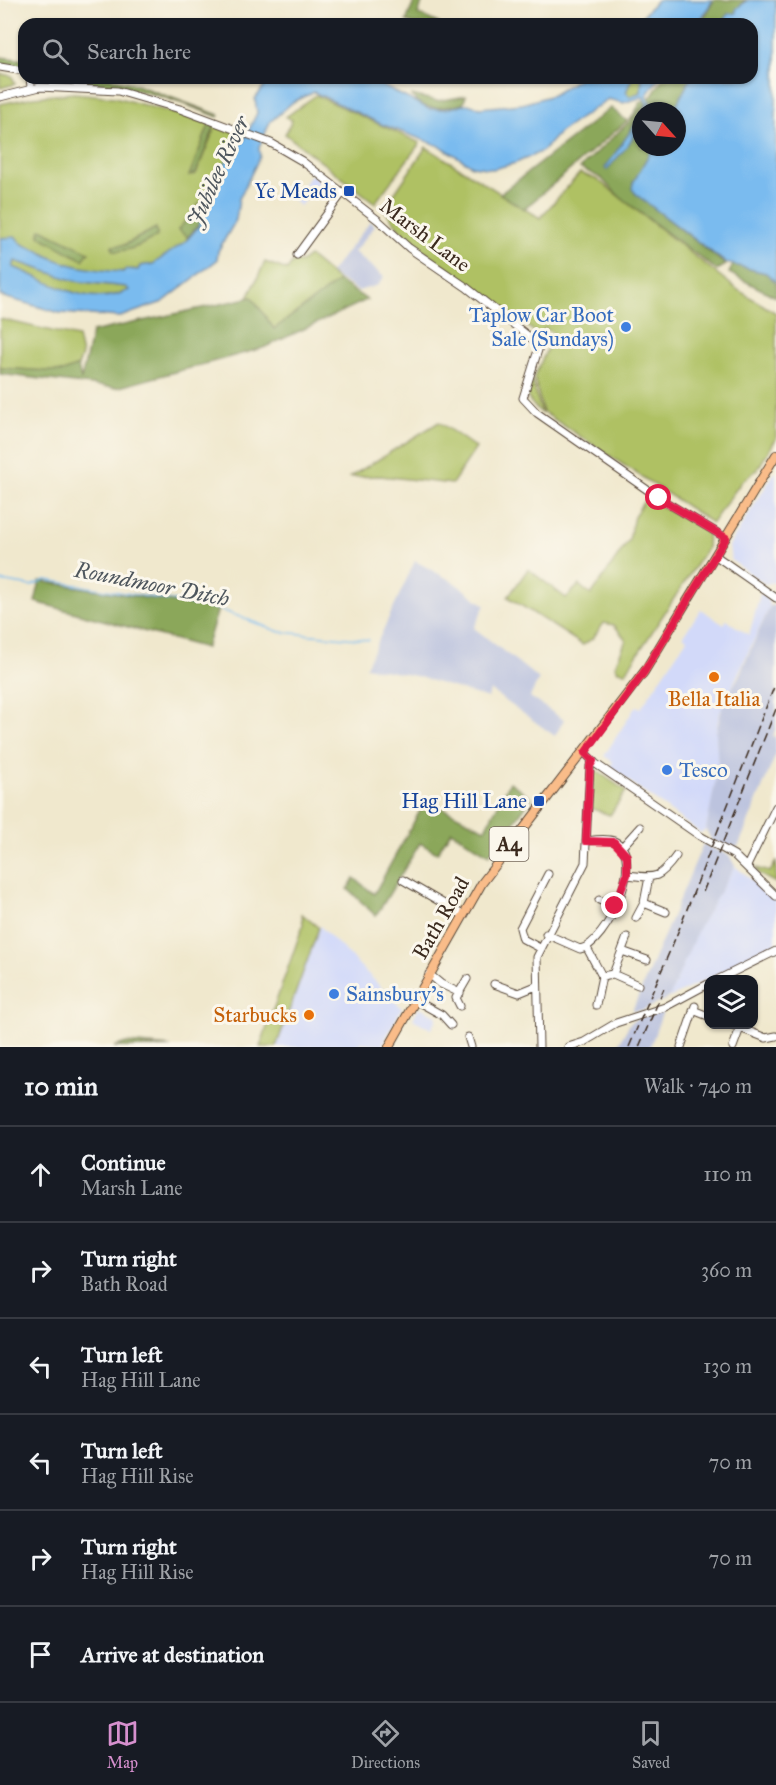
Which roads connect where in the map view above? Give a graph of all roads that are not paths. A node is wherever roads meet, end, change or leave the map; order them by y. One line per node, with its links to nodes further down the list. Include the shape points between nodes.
1 (0, 67): 2 (street)
2 (18, 70)
3 (31, 84): 4 (street)
4 (31, 87): 5 (street, Marsh Lane); 6 (street, Marsh Lane, via 118,91 238,130 302,161)
5 (0, 97)
6 (343, 192): 7 (street); 9 (street, Marsh Lane, via 409,248 537,343 523,398 537,413 659,498)
7 (297, 255)
8 (776, 455): 9 (main road, Bath Road / A4)
9 (726, 538): 10 (main road, Bath Road / A4)
10 (716, 556): 11 (street); 12 (main road, Bath Road / A4, via 644,672)
11 (776, 598)
12 (585, 753): 13 (street); 29 (main road, Bath Road / A4, via 500,856)
13 (593, 761): 16 (street); 19 (street)
14 (776, 807): 19 (street)
15 (640, 827): 17 (street)
16 (586, 841): 17 (street, via 605,840); 31 (street, via 585,863)
17 (622, 847): 21 (street, via 627,856)
18 (676, 856): 22 (street, via 664,873)
19 (747, 866): 24 (street)
20 (548, 874): 33 (street, via 520,928 523,939)
21 (627, 875): 22 (street); 27 (street)
22 (649, 877): 26 (street)
23 (403, 880): 29 (street)
24 (776, 896)
25 (599, 900): 27 (street)
26 (644, 903): 28 (street); 30 (street)
27 (615, 906): 34 (street, via 598,938)
28 (666, 912)
29 (463, 915): 38 (main road, Bath Road / A4)
30 (636, 918)
31 (546, 934): 33 (street); 34 (street, via 572,947)
32 (627, 937): 35 (street)
33 (540, 948): 45 (street)
34 (587, 948): 41 (street)
35 (622, 951): 37 (street); 39 (street)
36 (775, 955): 40 (street)
37 (647, 960)
38 (429, 974): 47 (street); 48 (main road, Bath Road / A4)
39 (613, 974): 41 (street); 44 (street)
40 (729, 975)
41 (602, 976): 49 (street)
42 (467, 979): 47 (street)
43 (494, 984): 45 (street, via 519,993)
44 (638, 984)
45 (536, 986): 59 (street)
46 (704, 986): 60 (street, via 665,1007 616,1023)
47 (460, 993): 50 (street, via 456,998)
48 (415, 1000): 52 (street, via 442,1015); 57 (main road, Bath Road / A4)
49 (596, 1005)
50 (460, 1006)
51 (704, 1014): 61 (street, via 694,1008)
52 (451, 1025)
53 (740, 1029): 62 (street)
54 (743, 1029): 55 (street, via 766,1038)
55 (776, 1036)
56 (468, 1037): 58 (street)
57 (388, 1047)
58 (471, 1047)
59 (539, 1047)
60 (568, 1047)
61 (681, 1047)
62 (733, 1047)

